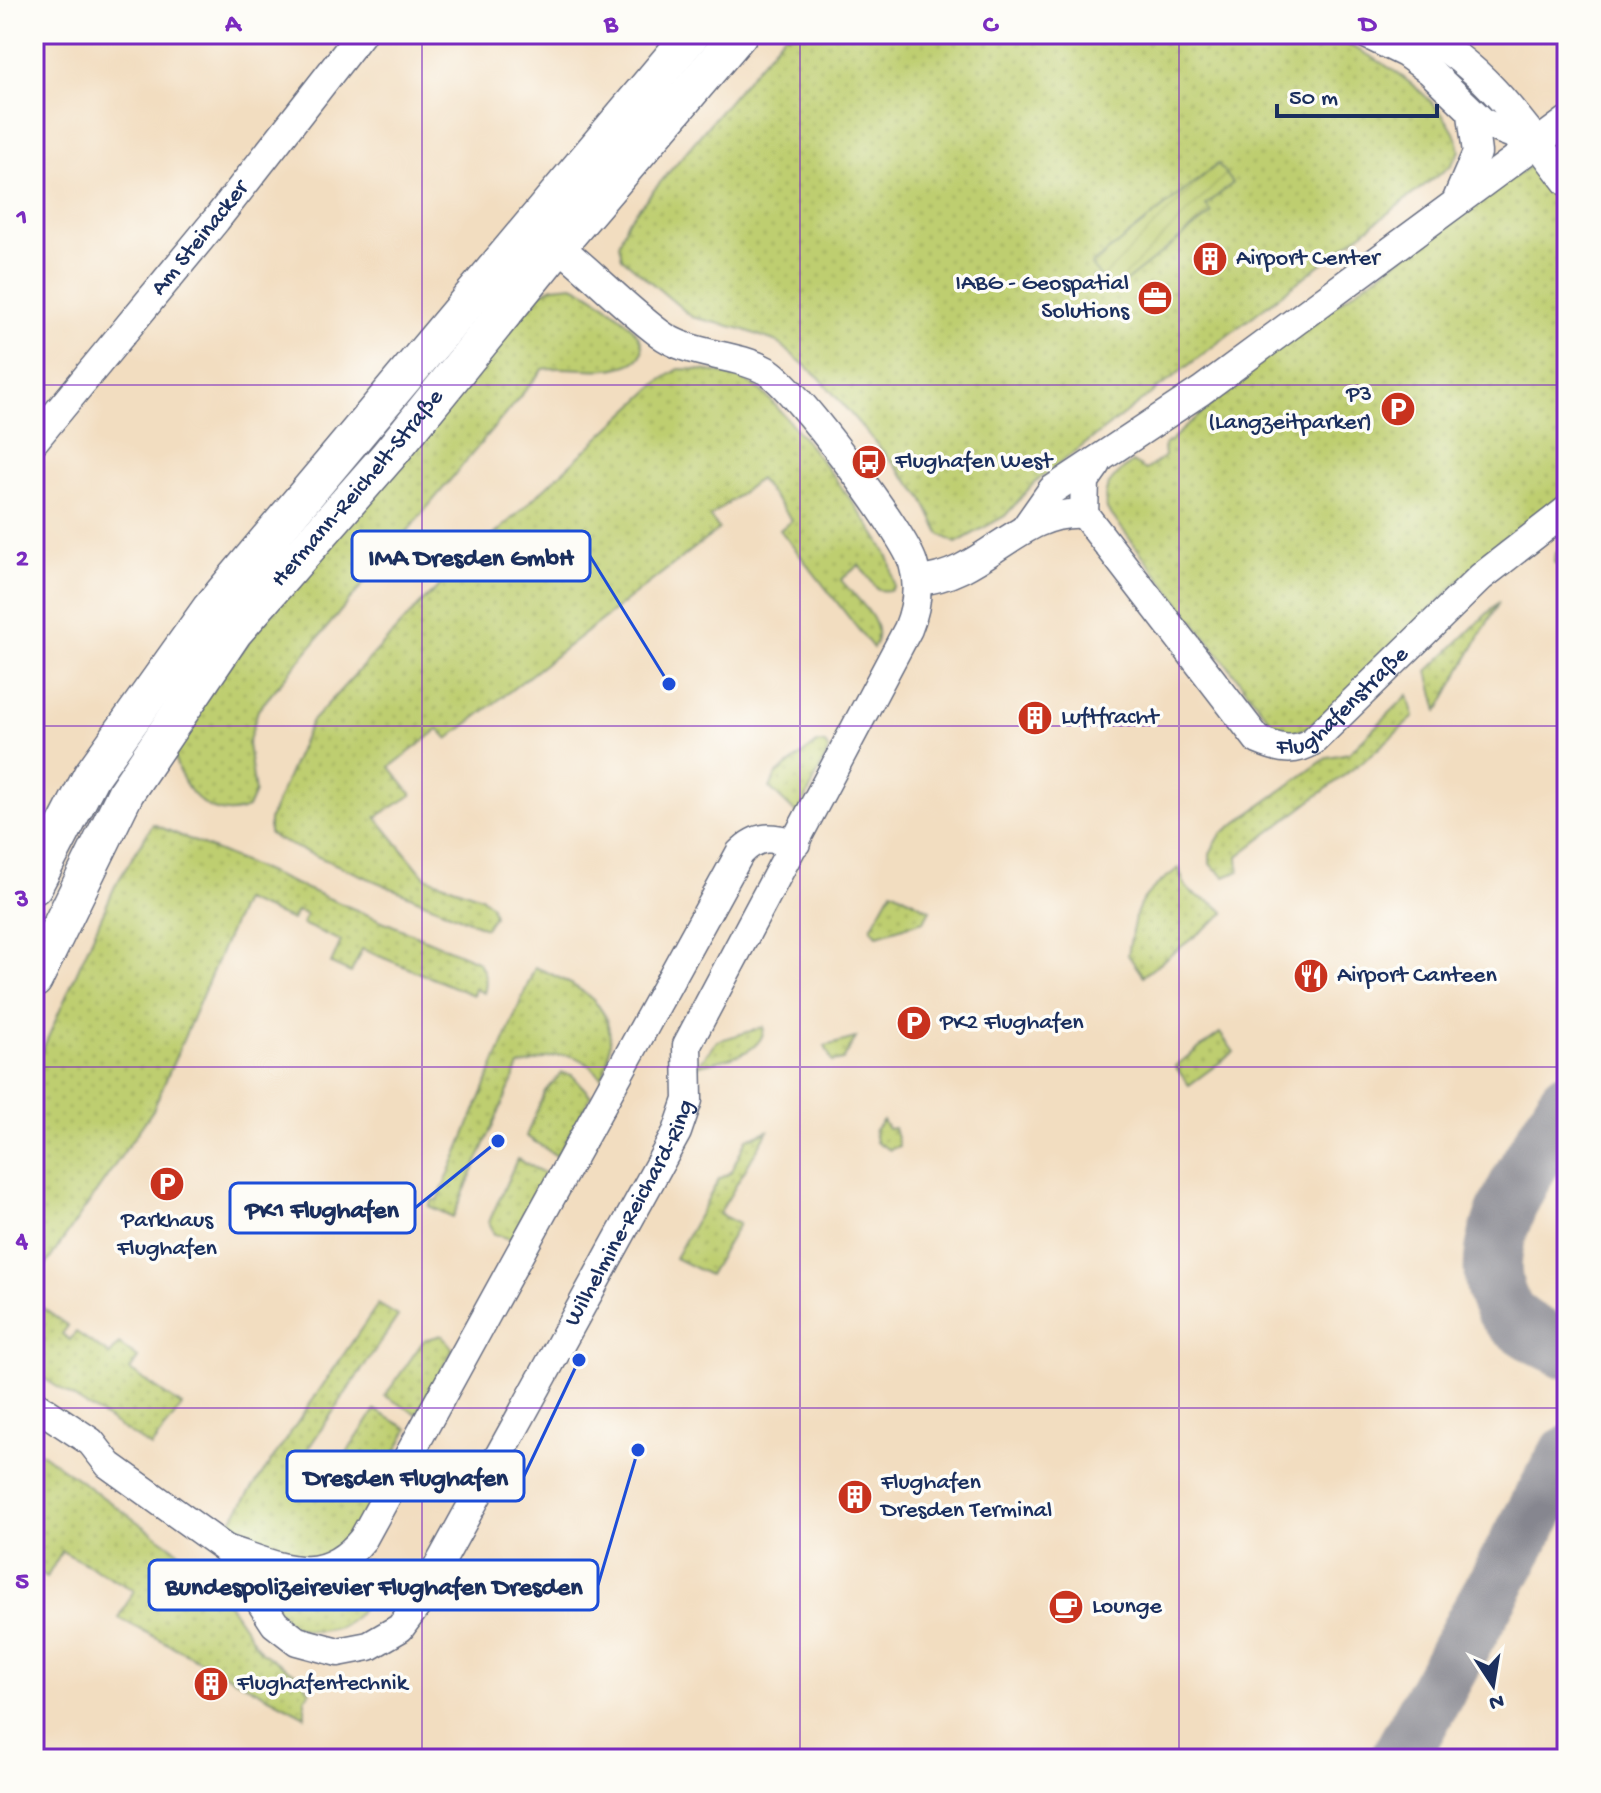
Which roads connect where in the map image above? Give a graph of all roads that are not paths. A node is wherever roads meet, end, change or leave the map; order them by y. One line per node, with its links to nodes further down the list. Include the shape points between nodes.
1 (361, 34): 12 (street, Am Steinacker)
2 (692, 34): 11 (main road, Hermann-Reichelt-Straße)
3 (739, 34): 11 (main road, Hermann-Reichelt-Straße)
4 (1366, 34): 6 (street, via 1430,71)
5 (1420, 34): 8 (street, via 1488,84)
6 (1472, 114): 8 (street, via 1500,131); 10 (street, via 1477,153)
7 (1567, 121): 8 (street)
8 (1537, 143): 9 (street); 10 (street)
9 (1567, 182)
10 (1455, 202): 13 (street)
11 (546, 235): 17 (street, Wilhelmine-Reichard-Ring, via 660,334 693,349 751,363 787,386 905,543); 19 (main road, Hermann-Reichelt-Straße, via 210,609 91,776); 20 (main road, Hermann-Reichelt-Straße, via 388,456 234,632 126,792)
12 (34, 441)
13 (1097, 464): 15 (street, via 1085,481); 16 (street, via 1052,490)
14 (1567, 510): 15 (street, Flughafenstraße, via 1481,577 1299,750 1258,740)
15 (1084, 514): 16 (street, via 1057,515)
16 (1026, 527): 17 (street, via 973,565)
17 (917, 581): 18 (street, Wilhelmine-Reichard-Ring, via 908,629)
18 (796, 843): 22 (street, via 757,839 740,853 354,1550 324,1567 289,1571); 22 (street, Wilhelmine-Reichard-Ring, via 687,1045 688,1100 677,1132 400,1628 384,1640 351,1651 322,1650 297,1641 275,1624)
19 (34, 886)
20 (34, 980)
21 (34, 1404): 22 (street, Wilhelmine-Reichard-Ring, via 91,1442 109,1465)
22 (226, 1549)

